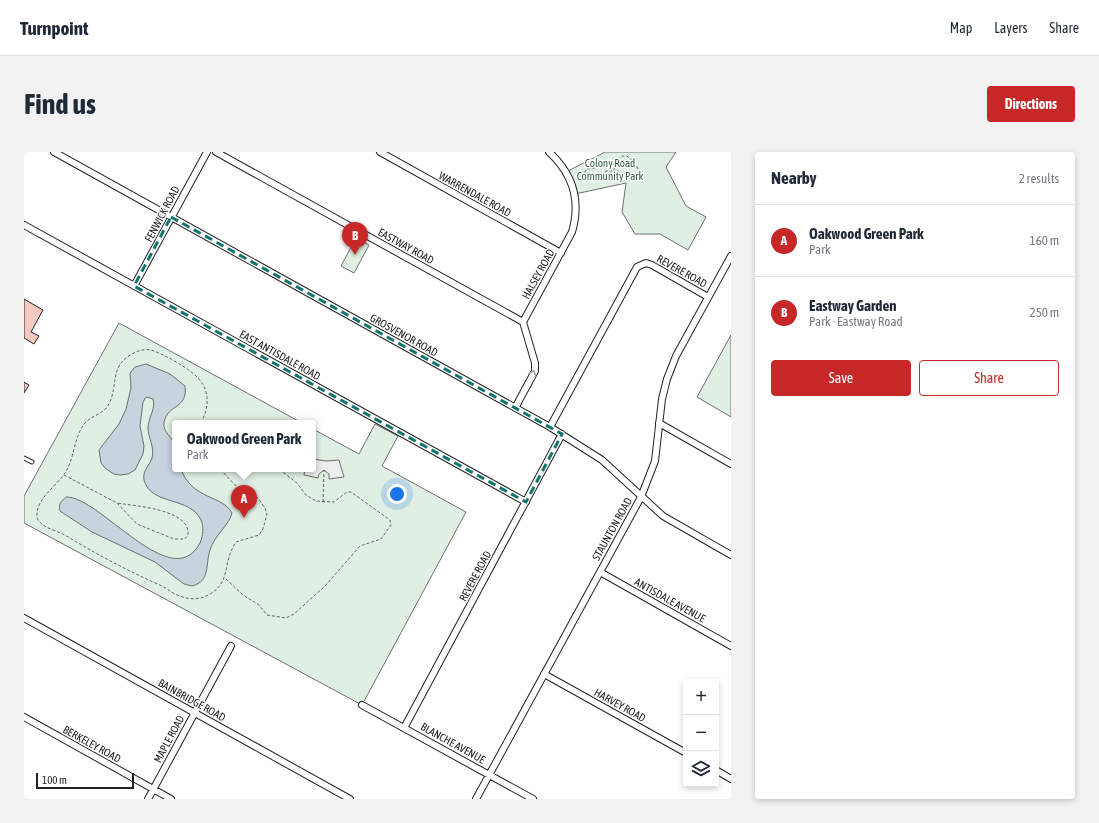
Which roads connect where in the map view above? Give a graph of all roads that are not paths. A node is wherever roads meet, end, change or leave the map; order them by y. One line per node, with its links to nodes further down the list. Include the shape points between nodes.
1 (54, 152): 6 (street, GROSVENOR ROAD)
2 (207, 152): 6 (street, FENWICK ROAD)
3 (216, 152): 12 (street, EASTWAY ROAD)
4 (380, 152): 8 (street, WARRENDALE ROAD)
5 (550, 152): 8 (street, HALSEY ROAD, via 566,172 574,189 576,201 572,232)
6 (172, 216): 10 (street, FENWICK ROAD); 13 (street, GROSVENOR ROAD)
7 (24, 225): 10 (street, EAST ANTISDALE ROAD)
8 (561, 252): 12 (street, HALSEY ROAD)
9 (731, 256): 11 (street, STAUNTON ROAD)
10 (134, 286): 21 (street, EAST ANTISDALE ROAD)
11 (708, 297): 14 (street, STAUNTON ROAD, via 676,356 667,379); 15 (street, REVERE ROAD, via 652,265 646,263 637,267)
12 (523, 322): 13 (street, one-way to 12, via 535,371)
13 (515, 408): 15 (street, GROSVENOR ROAD)
14 (659, 424): 19 (street); 20 (street, STAUNTON ROAD, via 654,461)
15 (550, 427): 16 (street, GROSVENOR ROAD)
16 (562, 434): 20 (street, GROSVENOR ROAD, via 602,460); 21 (street, REVERE ROAD)
17 (24, 458): 18 (lane)
18 (32, 462)
19 (731, 464)
20 (641, 497): 22 (street, GROSVENOR ROAD, via 668,519); 23 (street, STAUNTON ROAD)
21 (526, 502): 31 (street, REVERE ROAD)
22 (731, 555)
23 (600, 572): 26 (street, ANTISDALE AVENUE); 27 (street, STAUNTON ROAD)
24 (24, 618): 29 (street, BAINBRIDGE ROAD)
25 (231, 646): 29 (street, MAPLE ROAD)
26 (731, 646)
27 (544, 674): 32 (street, HARVEY ROAD); 34 (street, STAUNTON ROAD)
28 (362, 705): 31 (street, BLANCHE AVENUE)
29 (195, 713): 36 (street, MAPLE ROAD); 39 (street, BAINBRIDGE ROAD)
30 (24, 717): 36 (street, BERKELEY ROAD)
31 (404, 728): 34 (street, BLANCHE AVENUE)
32 (683, 751)
33 (719, 772): 35 (street)
34 (489, 774): 40 (street, STAUNTON ROAD); 41 (street, BLANCHE AVENUE)
35 (731, 778)
36 (154, 790): 37 (street, MAPLE ROAD); 38 (street, BERKELEY ROAD)
37 (148, 799)
38 (171, 799)
39 (350, 799)
40 (476, 799)
41 (534, 799)

